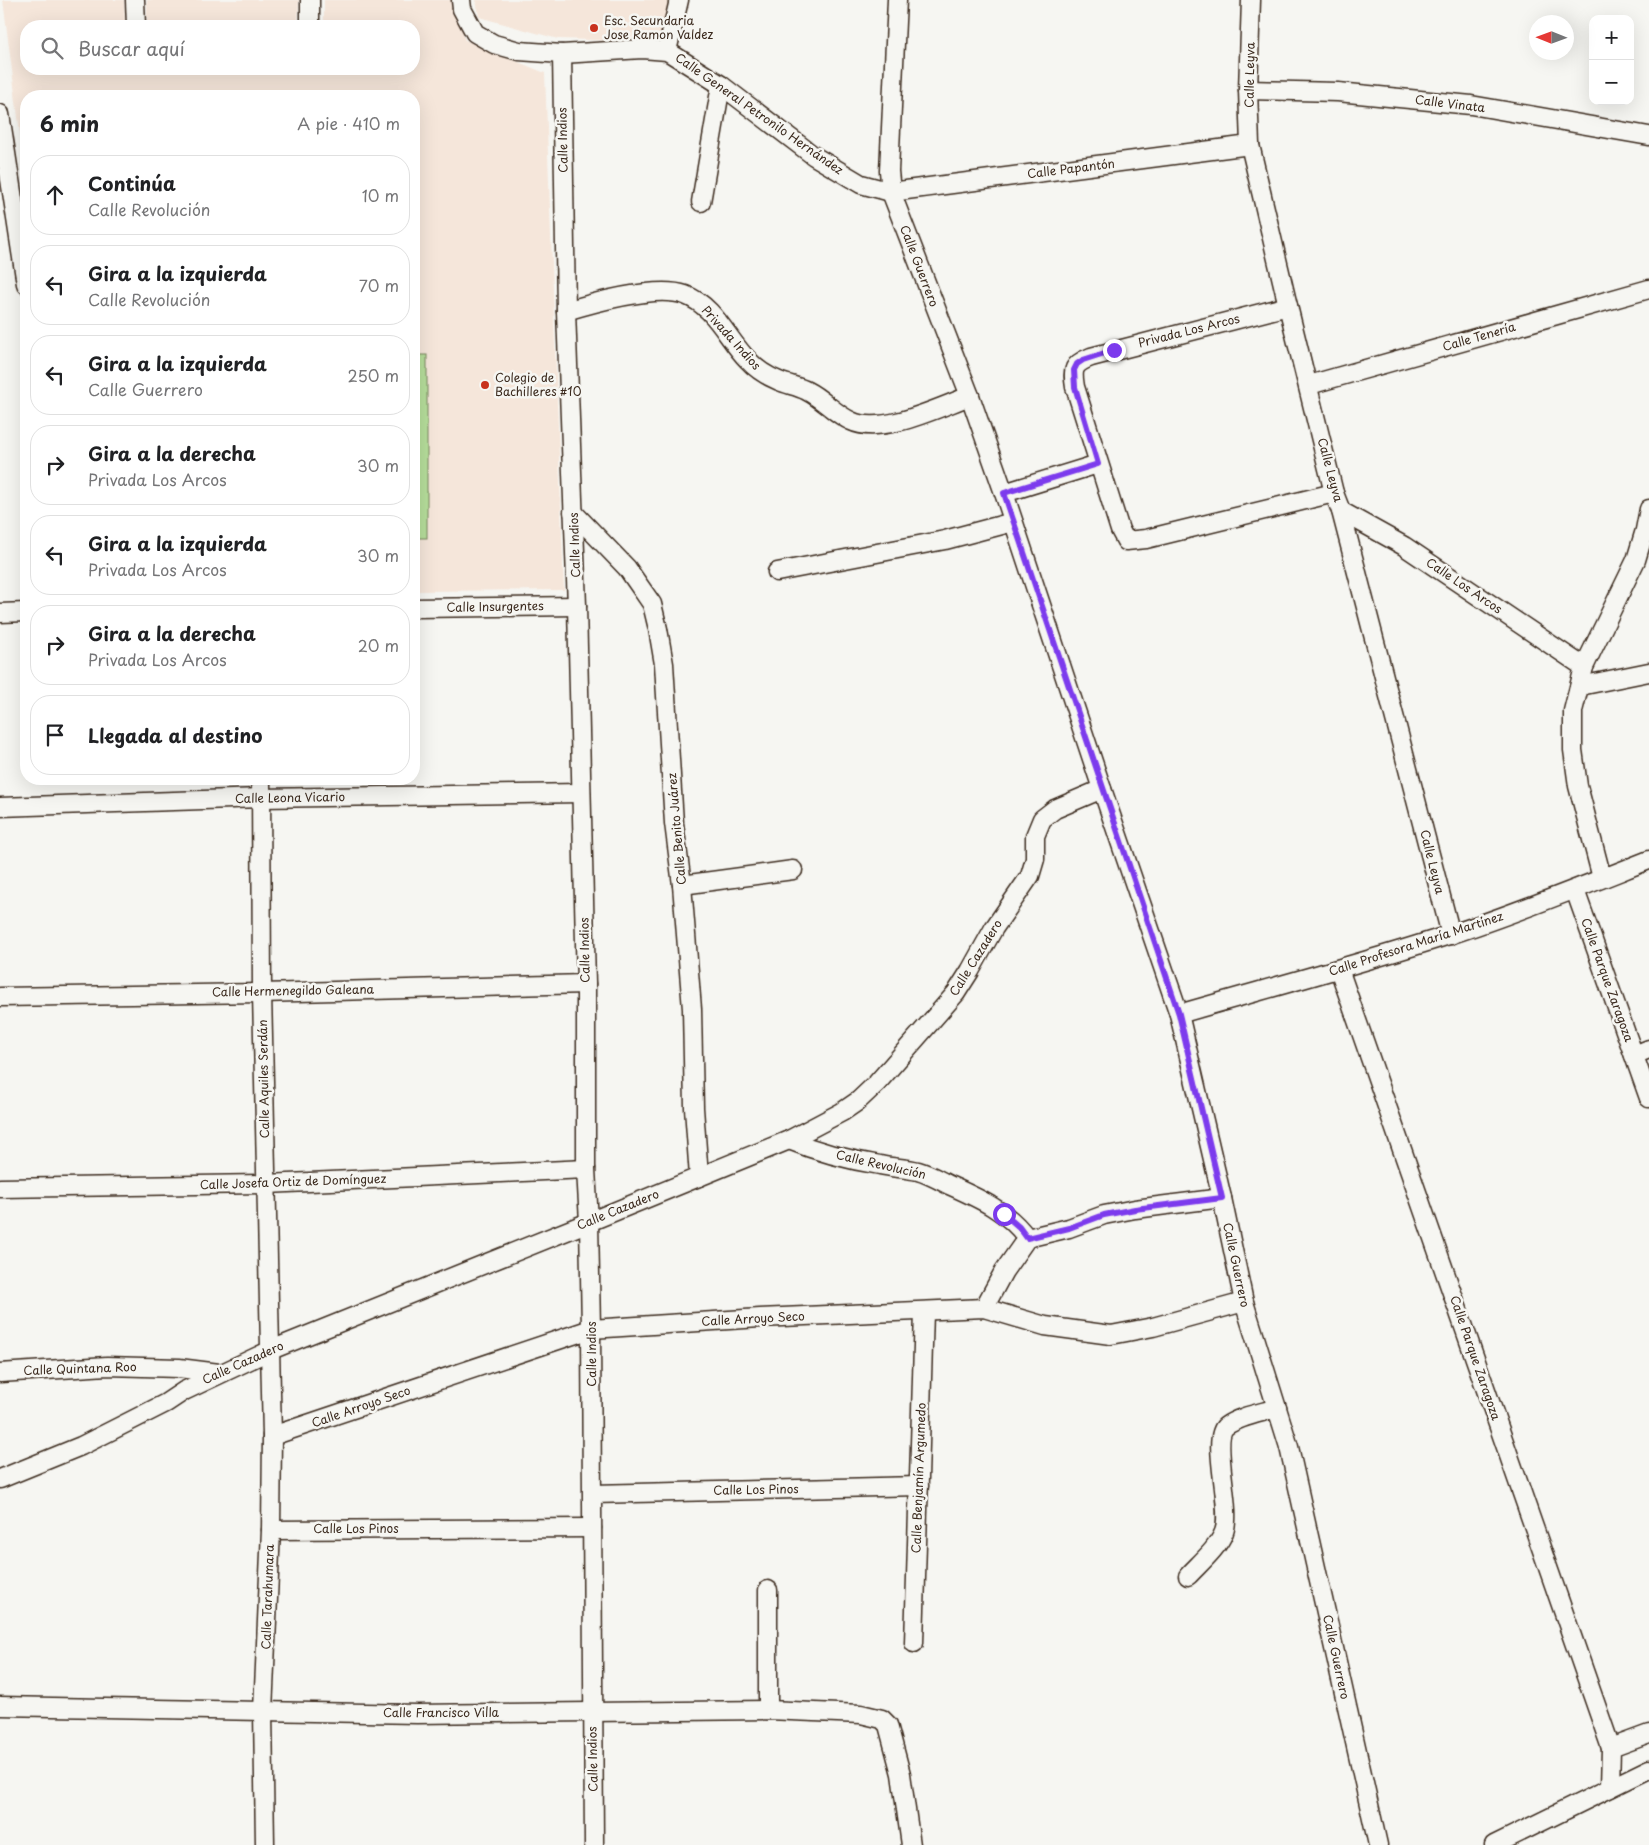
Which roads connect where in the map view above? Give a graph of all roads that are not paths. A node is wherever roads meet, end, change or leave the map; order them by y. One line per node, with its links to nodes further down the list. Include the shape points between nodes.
1 (135, 0): 7 (street)
2 (310, 0): 8 (street)
3 (679, 0): 9 (street)
4 (897, 0): 16 (street, Calle Guerrero, via 889,171)
5 (1252, 0): 12 (street, Calle Leyva)
6 (461, 4): 10 (street, Calle General Petronilo Hernández, via 475,33 494,44)
7 (136, 20)
8 (310, 20)
9 (667, 51): 10 (street, Calle General Petronilo Hernández, via 642,48); 11 (street, Calle General Petronilo Hernández)
10 (562, 54): 21 (street, Calle Indios)
11 (721, 85): 16 (street, Calle General Petronilo Hernández, via 814,156 860,184); 17 (street)
12 (1248, 90): 14 (street, Calle Vinata, via 1338,92 1471,105); 15 (street, Calle Leyva)
13 (0, 114): 18 (street)
14 (1649, 136)
15 (1250, 145): 16 (street, Calle Papantón); 20 (street, Calle Leyva)
16 (891, 192): 23 (street, Calle Guerrero)
17 (701, 202)
18 (20, 245)
19 (1649, 289): 22 (street, Calle Tenería)
20 (1288, 306): 22 (street, Calle Leyva); 24 (street, Privada Los Arcos, via 1114,350 1077,364 1075,387)
21 (566, 311): 23 (street, Privada Indios, via 624,296 667,292 685,295 706,309 759,370 808,391 857,424 881,425); 29 (street, Calle Indios)
22 (1309, 386): 25 (street, Calle Leyva)
23 (970, 396): 26 (street, Calle Guerrero)
24 (1098, 464): 25 (street, Privada Los Arcos, via 1124,540 1130,542); 26 (street)
25 (1334, 492): 28 (street, Calle Leyva)
26 (1004, 493): 30 (street, Calle Guerrero)
27 (1649, 509): 36 (street, via 1636,560)
28 (1341, 511): 36 (street, Calle Los Arcos, via 1404,546); 49 (street, Calle Leyva)
29 (573, 512): 32 (street, Calle Indios); 47 (street, Calle Benito Juárez, via 627,568 652,604 664,664 674,823)
30 (1013, 522): 31 (street, via 945,540); 40 (street, Calle Guerrero)
31 (777, 572)
32 (577, 606): 33 (street, Calle Insurgentes); 41 (street, Calle Indios)
33 (420, 608)
34 (0, 612): 35 (street)
35 (20, 612)
36 (1584, 667): 38 (street)
37 (1649, 672): 38 (street)
38 (1580, 686): 46 (street, via 1573,711 1573,750 1578,786)
39 (261, 785): 42 (street, Calle Aquiles Serdán)
40 (1102, 789): 54 (street, Calle Guerrero); 57 (street, Calle Cazadero, via 1054,809 1042,819 1035,836 1035,859 1025,885 994,928 956,993 877,1083 842,1112)
41 (581, 793): 42 (street, Calle Leona Vicario); 51 (street, Calle Indios)
42 (261, 798): 43 (street, Calle Leona Vicario); 52 (street, Calle Aquiles Serdán)
43 (0, 807)
44 (1649, 860): 46 (street, Calle Profesora María Martínez)
45 (793, 870): 47 (street)
46 (1602, 878): 48 (street, Calle Profesora María Martínez)
47 (682, 885): 59 (street, Calle Benito Juárez, via 692,1009)
48 (1575, 890): 49 (street, Calle Profesora María Martínez); 55 (street, Calle Parque Zaragoza)
49 (1451, 935): 50 (street, Calle Profesora María Martínez)
50 (1340, 969): 54 (street, Calle Profesora María Martínez); 87 (street, Calle Parque Zaragoza)
51 (586, 984): 52 (street, Calle Hermenegildo Galeana); 58 (street, Calle Indios)
52 (262, 992): 53 (street, Calle Hermenegildo Galeana); 60 (street, Calle Aquiles Serdán)
53 (0, 996)
54 (1179, 1014): 62 (street, Calle Guerrero)
55 (1641, 1052): 56 (street, Calle Parque Zaragoza)
56 (1649, 1098)
57 (789, 1140): 59 (street, Calle Cazadero); 64 (street, Calle Revolución, via 824,1152 930,1175 998,1210)
58 (586, 1169): 60 (street, Calle Josefa Ortiz de Domínguez); 63 (street, Calle Indios)
59 (699, 1177): 63 (street, Calle Cazadero)
60 (267, 1184): 61 (street, Calle Josefa Ortiz de Domínguez); 69 (street, Calle Aquiles Serdán)
61 (0, 1188)
62 (1222, 1198): 64 (street, via 1110,1214); 65 (street, Calle Guerrero)
63 (590, 1222): 68 (street, Calle Indios); 69 (street, Calle Cazadero)
64 (1027, 1238): 66 (street, via 1008,1264)
65 (1244, 1302): 66 (street, Calle Arroyo Seco, via 1111,1335 1046,1326); 72 (street, Calle Guerrero)
66 (984, 1308): 67 (street, Calle Arroyo Seco)
67 (924, 1312): 68 (street, Calle Arroyo Seco); 75 (street, Calle Benjamín Argumedo)
68 (592, 1329): 73 (street, Calle Arroyo Seco); 76 (street, Calle Indios)
69 (271, 1350): 71 (street, Calle Cazadero); 73 (street, Calle Tarahumara)
70 (0, 1373): 71 (street, Calle Quintana Roo, via 107,1366)
71 (219, 1373): 74 (street, Calle Cazadero, via 81,1446)
72 (1276, 1408): 79 (street, via 1238,1420 1223,1430 1220,1444 1226,1526 1216,1546); 93 (street, Calle Guerrero, via 1291,1457)
73 (272, 1436): 78 (street, Calle Tarahumara)
74 (0, 1479)
75 (919, 1486): 76 (street, Calle Los Pinos); 81 (street, Calle Benjamín Argumedo)
76 (592, 1494): 77 (street, Calle Indios)
77 (592, 1528): 78 (street, Calle Los Pinos); 85 (street, Calle Indios)
78 (271, 1530): 84 (street, Calle Tarahumara)
79 (1188, 1576)
80 (768, 1590): 83 (street)
81 (914, 1643)
82 (0, 1706): 84 (street, Calle Francisco Villa)
83 (768, 1710): 85 (street, Calle Francisco Villa); 92 (street, Calle Francisco Villa, via 861,1714 882,1719 888,1725 901,1774)
84 (263, 1711): 85 (street, Calle Francisco Villa, via 417,1714); 90 (street, Calle Tarahumara)
85 (593, 1712): 91 (street, Calle Indios)
86 (1649, 1734): 87 (street)
87 (1611, 1748): 89 (street)
88 (1649, 1769): 89 (street)
89 (1610, 1788): 94 (street)
90 (265, 1845)
91 (594, 1845)
92 (910, 1845)
93 (1378, 1845)
94 (1494, 1845)

